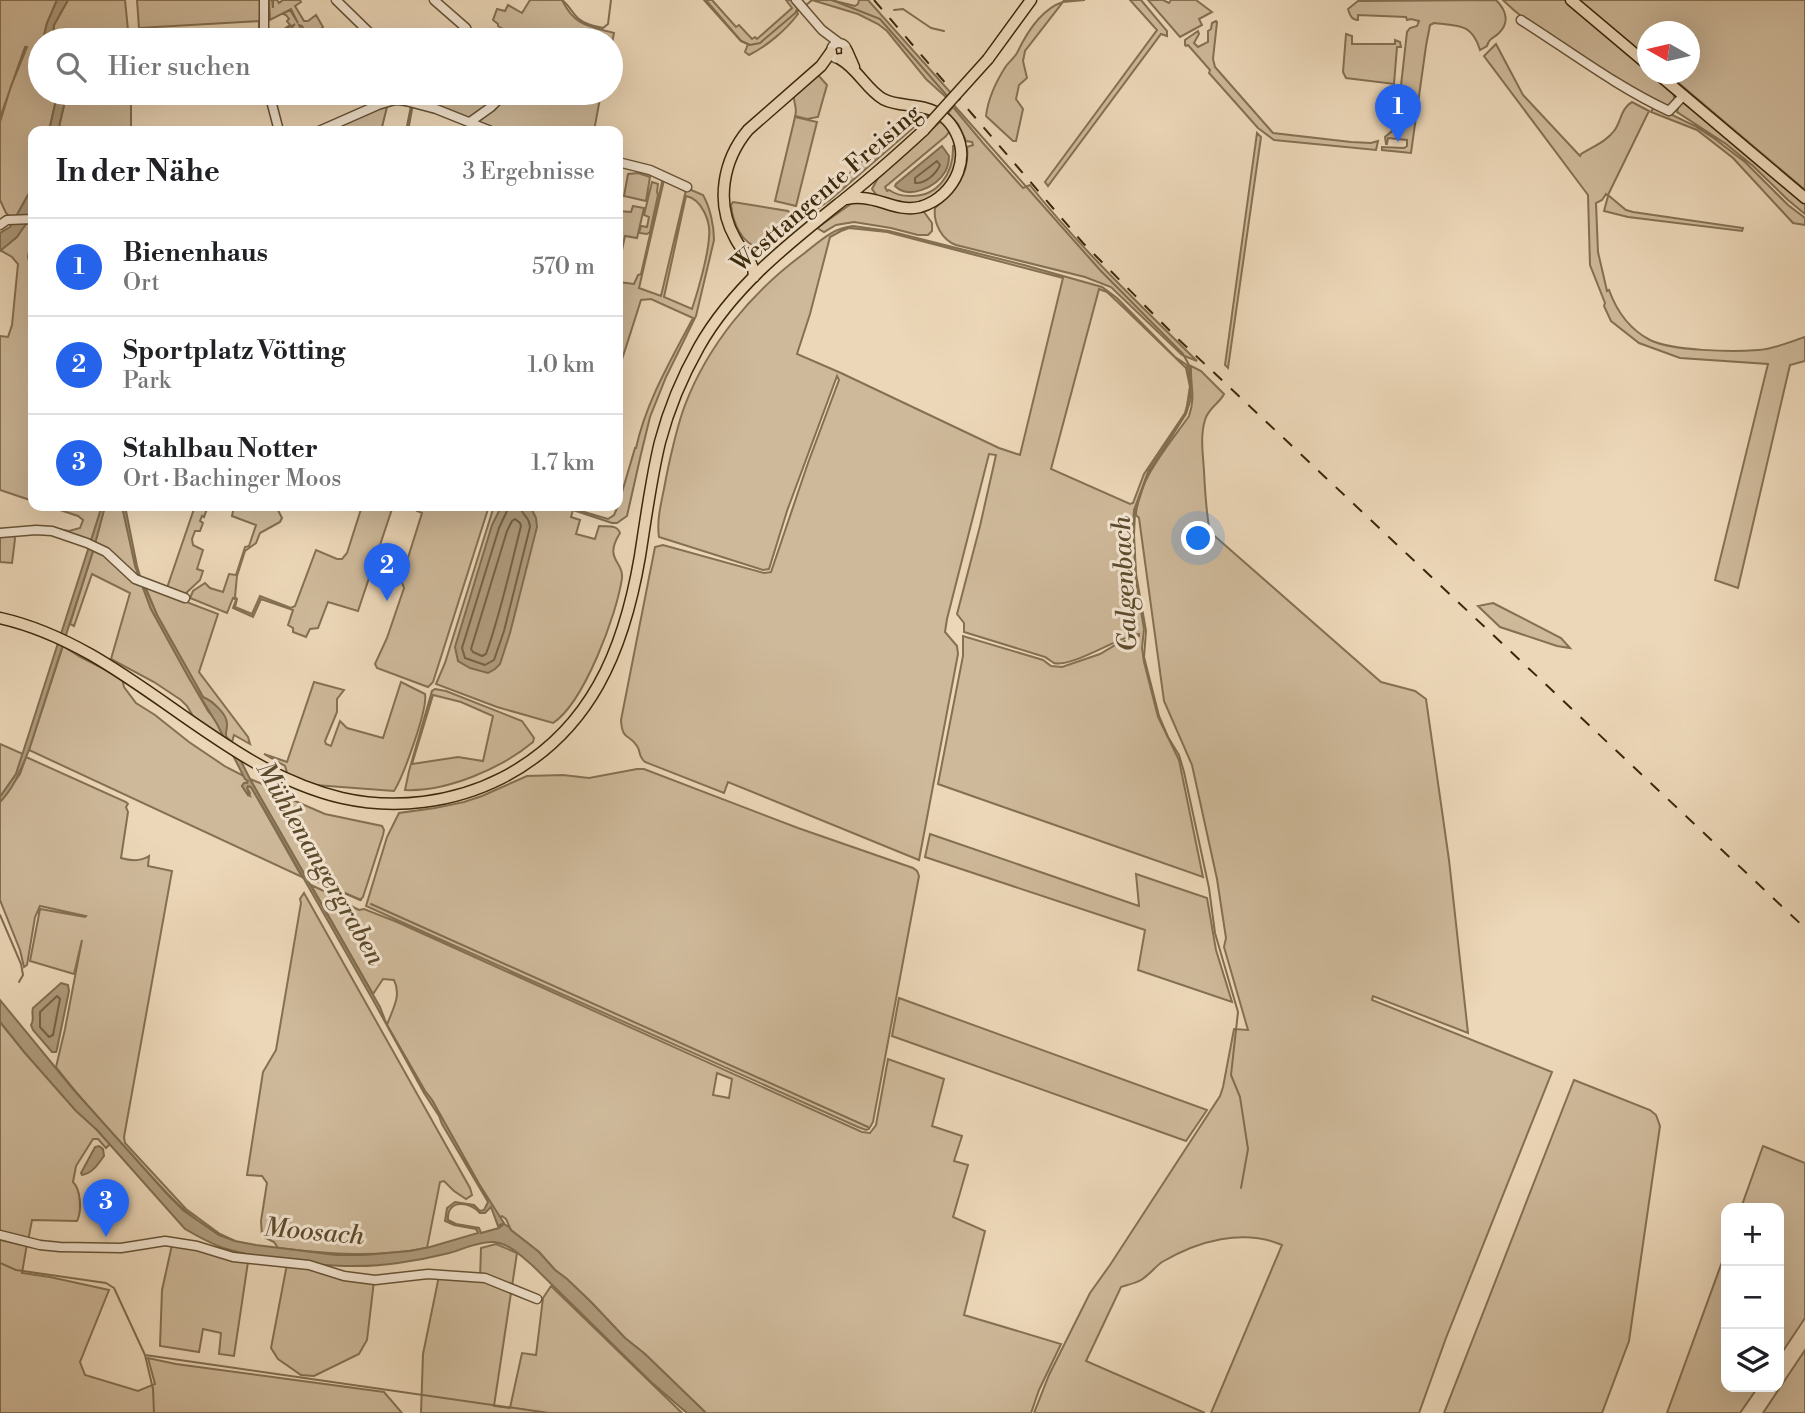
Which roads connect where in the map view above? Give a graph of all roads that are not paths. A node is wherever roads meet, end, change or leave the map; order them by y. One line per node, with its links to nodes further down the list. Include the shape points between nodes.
1 (264, 0): 8 (street)
2 (336, 0): 9 (street)
3 (434, 0): 10 (street)
4 (796, 0): 11 (street)
5 (1031, 0): 24 (main road, Westtangente Freising, bridge, via 966,86)
6 (1572, 0): 12 (main road)
7 (1521, 20): 14 (street, via 1669,111)
8 (264, 28)
9 (365, 28)
10 (466, 28)
11 (837, 52): 28 (main road, via 886,101 924,107 944,117 956,132 961,150 957,175 937,199 908,208); 31 (main road, via 748,130 729,161 726,213)
12 (1637, 55)
13 (1670, 84): 14 (main road)
14 (1684, 95): 26 (main road)
15 (272, 105): 20 (street)
16 (381, 105): 21 (street)
17 (427, 105): 19 (street)
18 (493, 105): 19 (street)
19 (470, 122): 22 (street)
20 (278, 126)
21 (331, 126)
22 (479, 126)
23 (623, 163): 25 (street)
24 (873, 176): 27 (main road, Westtangente Freising); 28 (main road, via 869,191)
25 (687, 187)
26 (1805, 198)
27 (844, 199): 28 (main road); 32 (main road, Westtangente Freising)
28 (877, 201)
29 (28, 219): 30 (street)
30 (0, 225)
31 (744, 252): 32 (main road, via 758,258); 33 (main road, via 752,262)
32 (775, 256): 33 (main road, Westtangente Freising)
33 (754, 277): 36 (main road, Westtangente Freising, via 701,344 673,402 655,465 624,627 597,690 569,727 533,760 468,793 396,804 355,801 310,788 240,754 69,644)
34 (0, 533): 35 (street, via 51,531 87,543 100,548 135,579)
35 (185, 598)
36 (0, 618)
37 (0, 1235): 38 (street, via 60,1247 121,1248 165,1241 375,1280 428,1274 485,1278)
38 (537, 1299)

